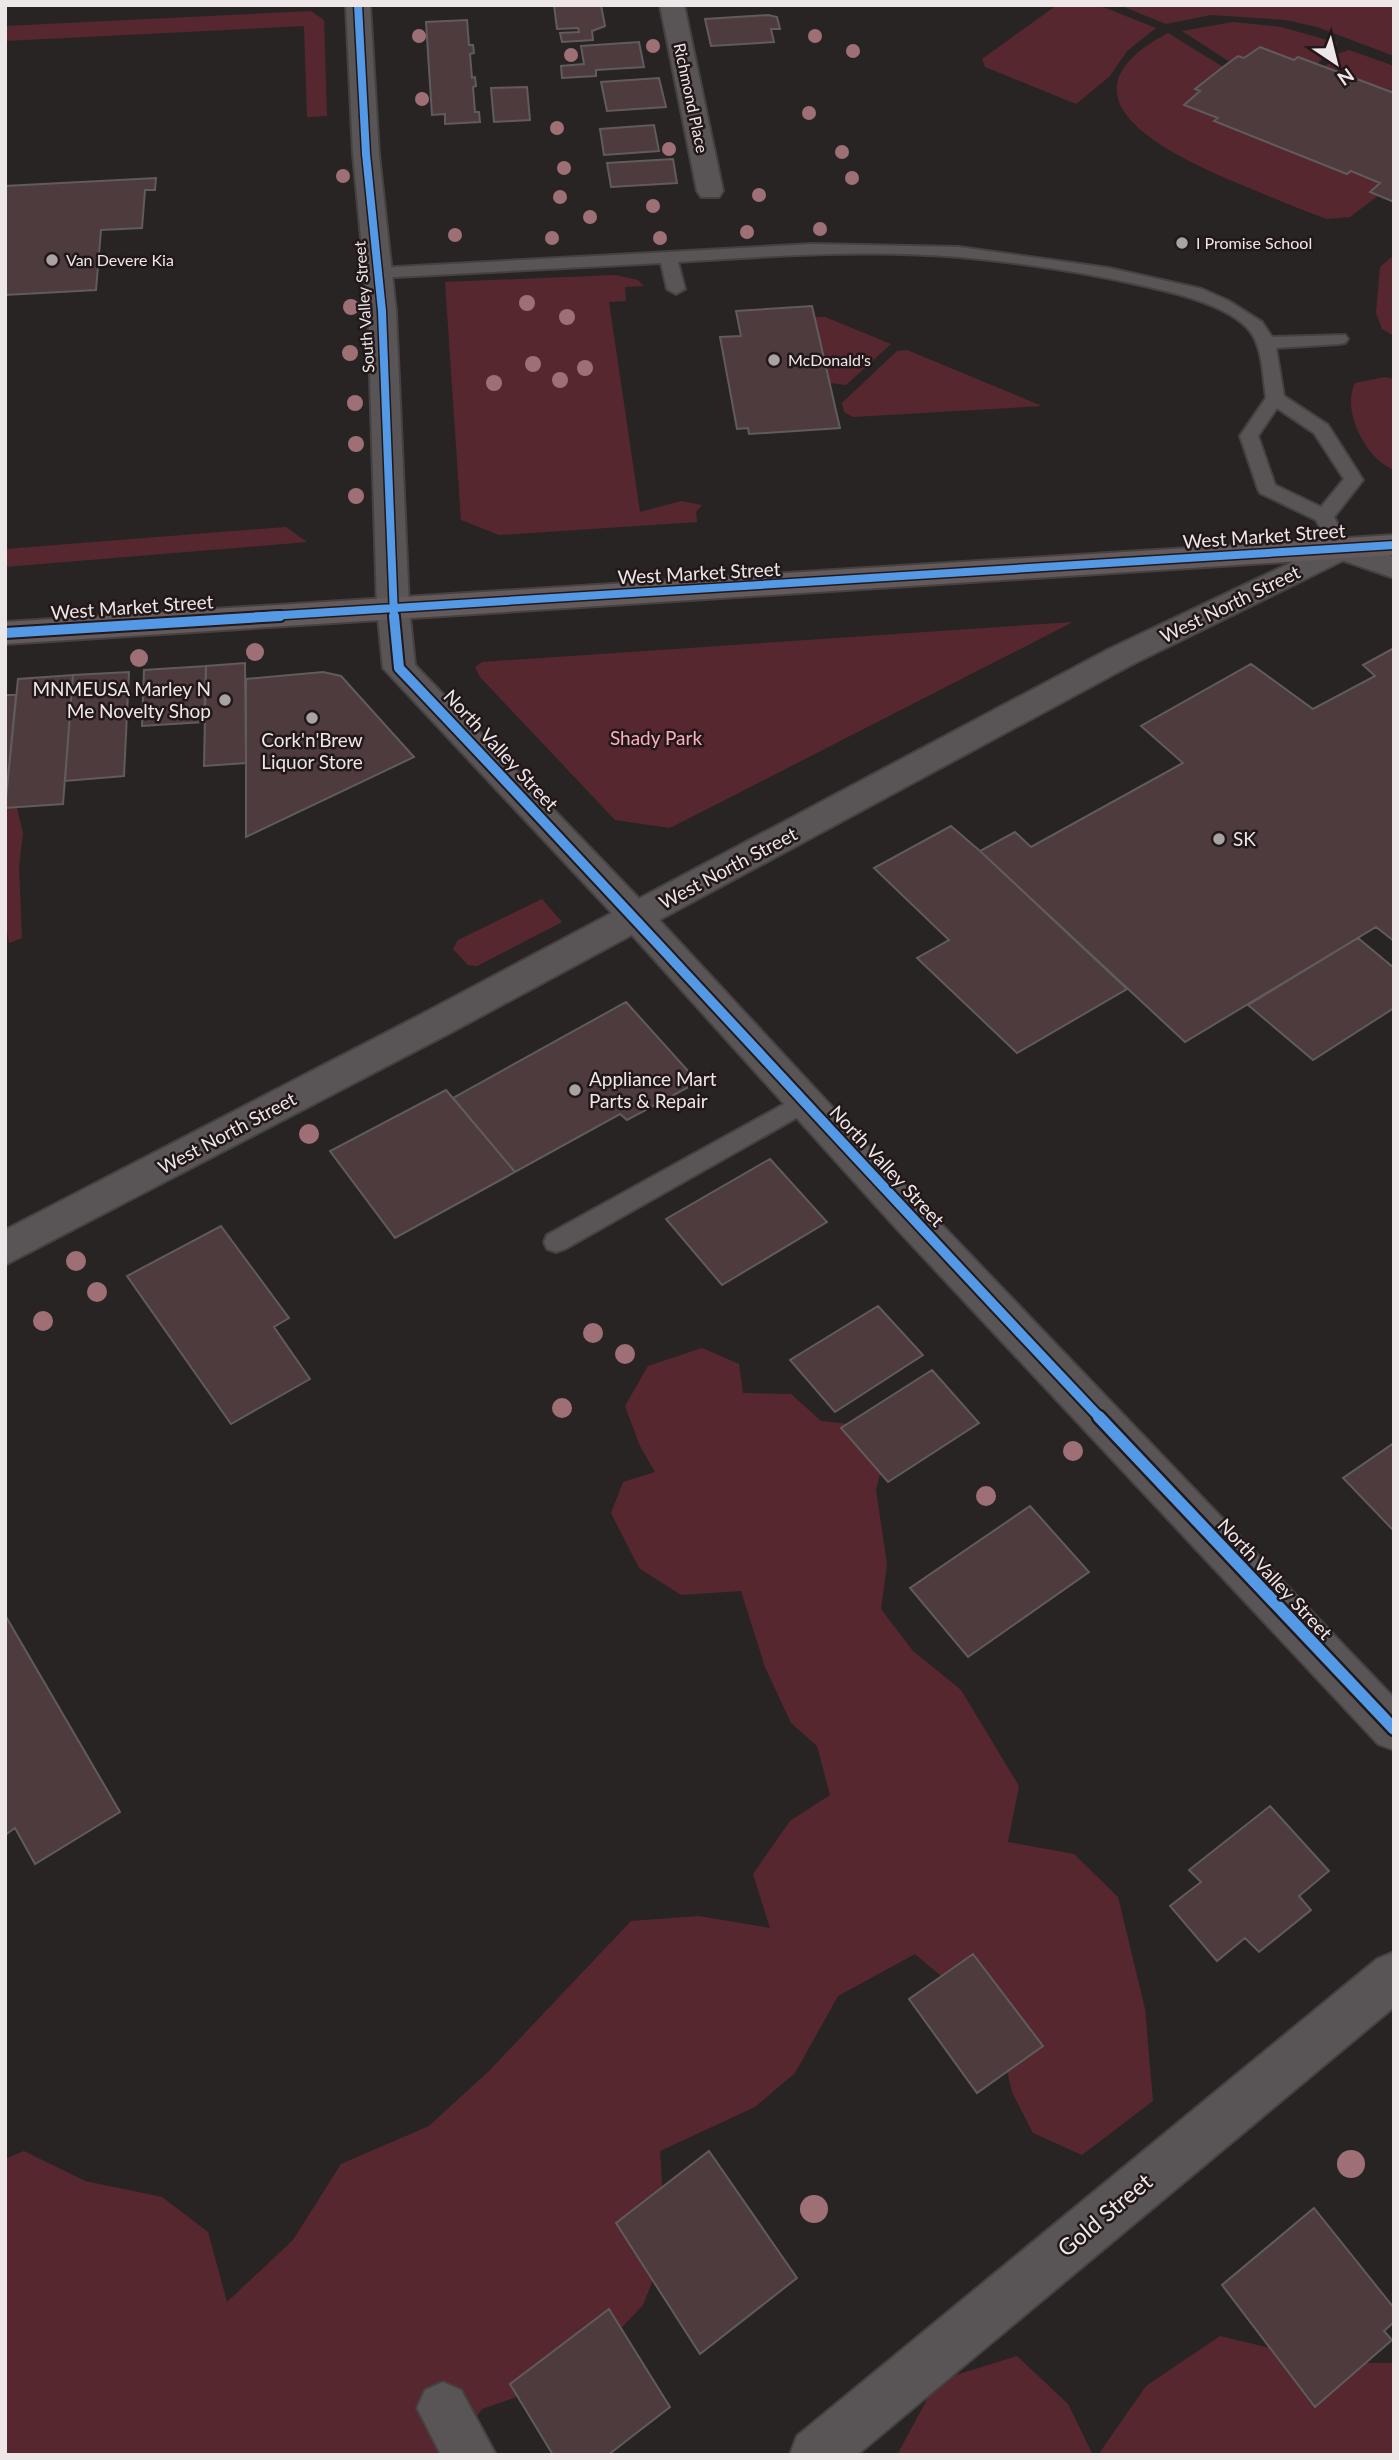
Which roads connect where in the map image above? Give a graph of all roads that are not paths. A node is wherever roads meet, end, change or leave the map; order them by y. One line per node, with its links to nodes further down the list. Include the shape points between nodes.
1 (358, 5): 5 (street, South Valley Street)
2 (672, 5): 3 (street, Richmond Place)
3 (710, 191)
4 (668, 257): 5 (lane); 6 (lane); 8 (lane, via 813,249 959,252 1109,273 1196,293 1223,305 1256,326)
5 (378, 273): 14 (street, South Valley Street)
6 (676, 289)
7 (1339, 339): 8 (lane)
8 (1266, 344): 9 (lane)
9 (1275, 398): 10 (lane, via 1321,429 1354,480); 10 (lane, via 1249,436 1267,489)
10 (1324, 516): 12 (lane)
11 (1394, 545): 12 (main road, West Market Street)
12 (1341, 549): 13 (street); 14 (main road, West Market Street); 16 (street, West North Street, via 1120,657)
13 (1394, 568)
14 (393, 607): 15 (main road, West Market Street); 16 (street, North Valley Street, via 399,668)
15 (5, 633)
16 (636, 917): 17 (street, North Valley Street); 19 (street, West North Street)
17 (804, 1102): 18 (lane); 20 (street, North Valley Street)
18 (556, 1242)
19 (5, 1249)
20 (1394, 1729)
21 (1394, 1976): 24 (street, Gold Street)
22 (443, 2408): 23 (street)
23 (470, 2455)
24 (816, 2455)

